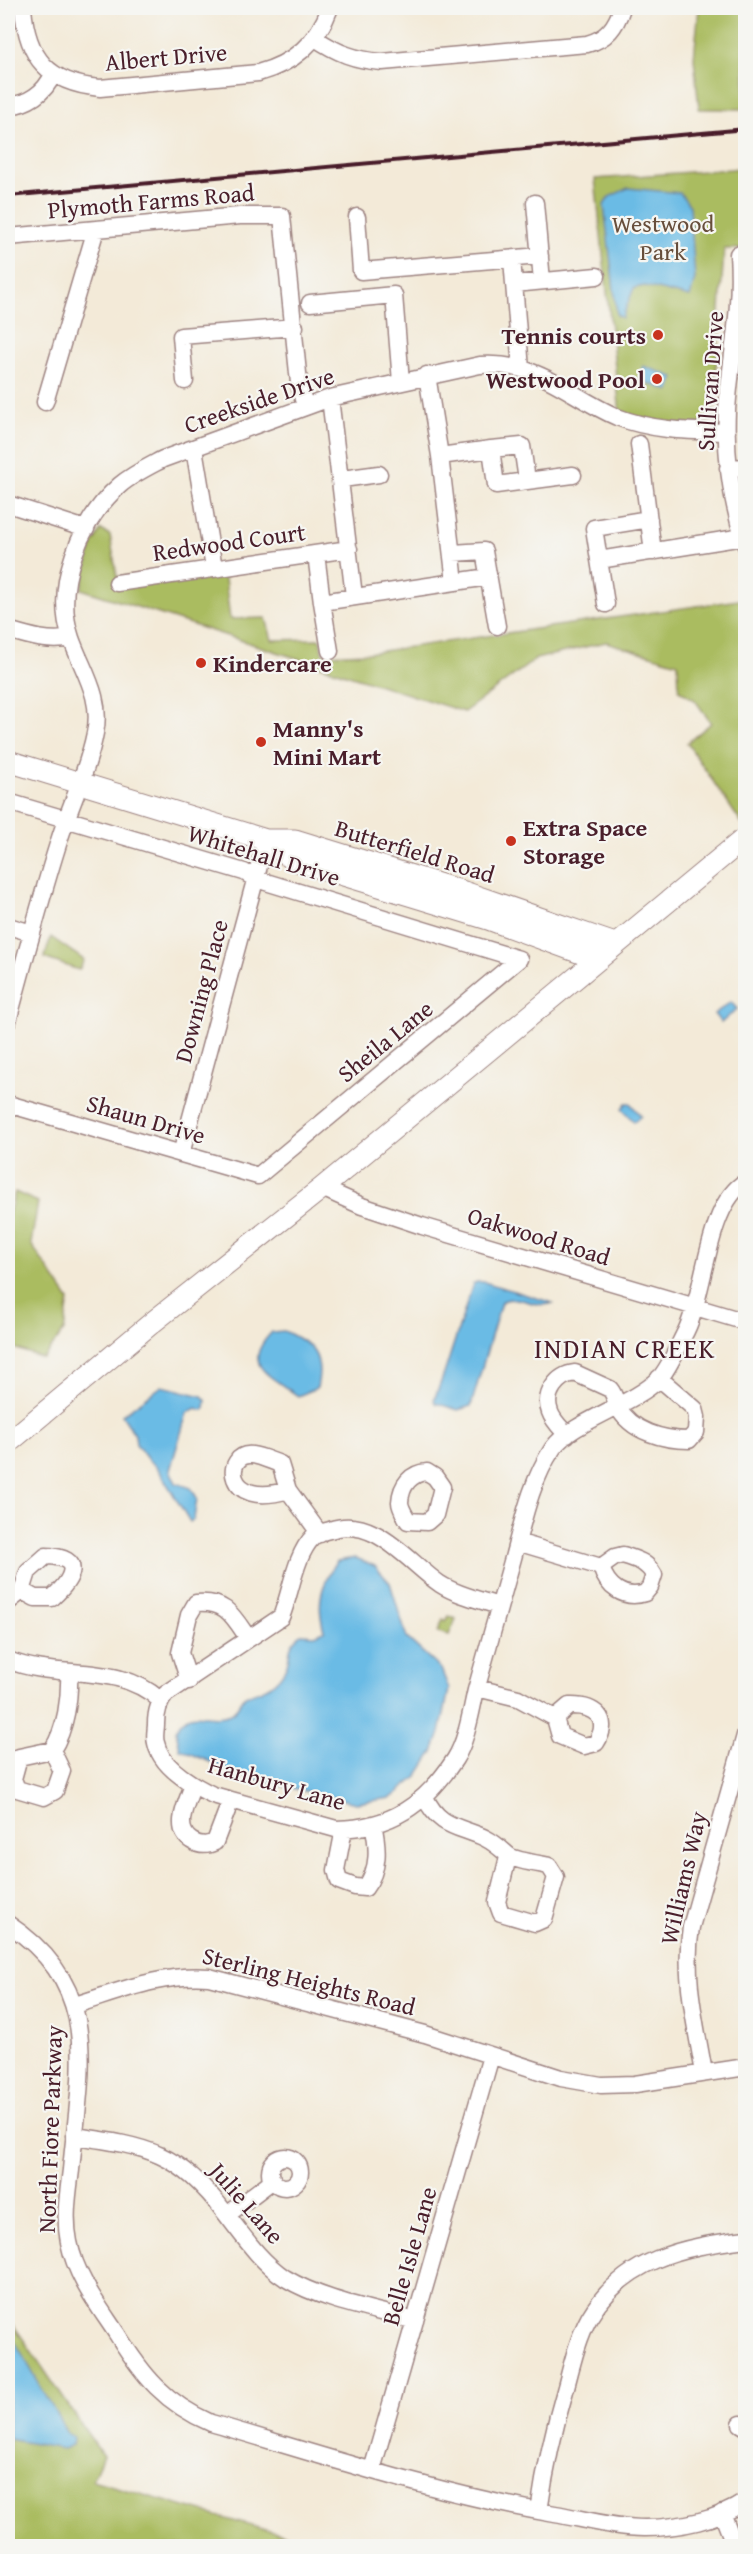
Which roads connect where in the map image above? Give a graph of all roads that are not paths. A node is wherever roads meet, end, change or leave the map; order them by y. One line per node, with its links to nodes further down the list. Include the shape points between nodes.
1 (23, 8): 5 (street, Albert Drive, via 30,45)
2 (330, 8): 4 (street, Albert Drive)
3 (622, 8): 4 (street, via 612,31 587,44 381,62 343,55)
4 (315, 38): 5 (street, Albert Drive, via 298,56 258,73 100,88 80,86)
5 (53, 74): 6 (street, via 35,97)
6 (8, 106)
7 (535, 203): 12 (street)
8 (357, 218): 15 (street)
9 (96, 230): 10 (street, Plymoth Farms Road); 23 (street, Plymoth Farms Road, via 279,215 284,221); 29 (street)
10 (8, 237)
11 (738, 254): 17 (street, Sullivan Drive)
12 (540, 255): 13 (street); 18 (street)
13 (512, 259): 14 (street); 19 (street)
14 (392, 269): 15 (street); 20 (street)
15 (361, 271): 21 (street)
16 (597, 276): 18 (street)
17 (743, 278): 31 (street, Sullivan Drive)
18 (542, 281): 19 (street)
19 (514, 284): 24 (street)
20 (394, 295): 21 (street); 27 (street)
21 (363, 297): 22 (street)
22 (310, 303)
23 (294, 327): 26 (street, via 181,336); 30 (street)
24 (521, 369): 25 (street, Creekside Drive, via 493,364); 31 (street, Creekside Drive, via 546,377 636,424)
25 (427, 375): 27 (street, Creekside Drive); 35 (street)
26 (184, 381)
27 (401, 382): 28 (street, Creekside Drive)
28 (330, 398): 30 (street, Creekside Drive); 40 (street)
29 (45, 402)
30 (305, 407): 33 (street, Creekside Drive)
31 (727, 432): 37 (street, Sullivan Drive)
32 (639, 444): 43 (street)
33 (194, 448): 44 (street, Creekside Drive, via 163,459 129,478 100,507); 51 (street)
34 (491, 449): 35 (street); 41 (street, via 522,446); 41 (street, via 496,485)
35 (440, 456): 47 (street)
36 (746, 467): 37 (street)
37 (728, 468): 45 (street, Sullivan Drive)
38 (379, 474): 40 (street)
39 (573, 475): 41 (street)
40 (342, 479): 46 (street)
41 (527, 480)
42 (8, 504): 44 (street)
43 (649, 519): 48 (street); 50 (street, via 594,528)
44 (86, 529): 60 (street, Creekside Drive, via 71,566 65,601)
45 (744, 541): 48 (street)
46 (349, 549): 49 (street, Redwood Court); 55 (street)
47 (453, 552): 52 (street, via 484,552); 53 (street)
48 (653, 552): 50 (street)
49 (315, 554): 51 (street, Redwood Court); 56 (street)
50 (599, 560): 57 (street)
51 (214, 568): 54 (street, Redwood Court)
52 (488, 577): 53 (street); 58 (street)
53 (455, 582): 55 (street)
54 (117, 583)
55 (354, 596): 56 (street)
56 (322, 602): 61 (street)
57 (606, 604)
58 (497, 626)
59 (8, 630): 60 (street, via 31,637)
60 (71, 639): 63 (street, Creekside Drive, via 90,679 97,713 95,736)
61 (330, 651)
62 (8, 761): 63 (main road, Butterfield Road)
63 (80, 783): 65 (street, Creekside Drive); 67 (main road, Butterfield Road)
64 (8, 802): 65 (street, Whitehall Drive)
65 (66, 820): 68 (street, Whitehall Drive, via 244,872); 70 (street, Creekside Drive)
66 (746, 837): 71 (main road)
67 (266, 840): 68 (street, Downing Place); 71 (main road, Butterfield Road, via 295,840); 73 (main road, Butterfield Road, via 294,860 488,919)
68 (256, 879): 72 (street, Whitehall Drive); 76 (street, Downing Place)
69 (8, 926): 70 (street)
70 (32, 933): 74 (street, Creekside Drive)
71 (615, 944): 73 (main road)
72 (506, 956): 77 (street, Sheila Lane, via 519,959)
73 (597, 959): 79 (main road)
74 (8, 1021)
75 (8, 1104): 76 (street, Shaun Drive)
76 (181, 1154): 77 (street, Shaun Drive, via 258,1176)
77 (269, 1167)
78 (741, 1185): 80 (street, Hanbury Lane, via 720,1215)
79 (322, 1188): 80 (street, Oakwood Road, via 422,1226); 85 (main road)
80 (695, 1307): 81 (street, Oakwood Road); 82 (street, Hanbury Lane)
81 (746, 1322)
82 (659, 1378): 83 (street, Hanbury Lane); 83 (street, via 695,1408 696,1432 689,1440 668,1440 639,1428)
83 (618, 1407): 84 (street, Hanbury Lane); 84 (street, via 610,1389 595,1381 575,1373 559,1378 553,1384 548,1410)
84 (567, 1435): 90 (street, Hanbury Lane, via 554,1447 532,1488)
85 (8, 1443)
86 (288, 1490): 88 (street)
87 (408, 1521): 89 (street)
88 (320, 1534): 89 (street, via 352,1526); 95 (street, via 314,1536 300,1556 281,1617)
89 (389, 1541): 94 (street, via 441,1585)
90 (517, 1542): 91 (street); 94 (street, Hanbury Lane)
91 (601, 1567)
92 (22, 1591): 93 (street)
93 (8, 1602)
94 (500, 1606): 99 (street, Hanbury Lane)
95 (248, 1638): 98 (street); 98 (street, via 223,1607 196,1603 189,1615 180,1653)
96 (8, 1660): 97 (street)
97 (69, 1673): 100 (street, via 114,1677); 103 (street, via 70,1692 58,1742)
98 (189, 1681): 100 (street)
99 (477, 1688): 101 (street, via 518,1698); 105 (street, Hanbury Lane, via 456,1757)
100 (160, 1700): 104 (street, Hanbury Lane, via 156,1743 179,1775)
101 (555, 1718)
102 (746, 1732): 114 (street, Williams Way, via 688,1946 689,1985)
103 (52, 1750)
104 (194, 1785): 106 (street, Hanbury Lane); 106 (street, via 181,1828 195,1843 215,1842)
105 (424, 1797): 107 (street, Hanbury Lane, via 408,1810); 109 (street, via 442,1820 495,1843)
106 (231, 1800): 108 (street, Hanbury Lane)
107 (373, 1824): 108 (street, Hanbury Lane); 108 (street, via 378,1852 365,1887 339,1881 336,1870)
108 (344, 1829)
109 (508, 1857)
110 (8, 1924): 111 (street, North Fiore Parkway, via 49,1959)
111 (75, 2005): 112 (street, Sterling Heights Road, via 152,1981 209,1977 425,2034); 115 (street, North Fiore Parkway, via 81,2038)
112 (491, 2056): 114 (street, Sterling Heights Road, via 561,2078 618,2085); 119 (street, Belle Isle Lane)
113 (746, 2067): 114 (street, Sterling Heights Road)
114 (704, 2073)
115 (74, 2136): 117 (street, Julie Lane, via 122,2143 164,2156 201,2182); 120 (street, North Fiore Parkway, via 66,2214 76,2266 132,2359 153,2385 190,2414 211,2423)
116 (273, 2180): 117 (street)
117 (227, 2215): 119 (street, Julie Lane, via 250,2247 285,2278 329,2296)
118 (746, 2239): 122 (street, via 681,2249 660,2257 627,2276 600,2303 584,2330 570,2372 554,2429)
119 (415, 2321): 120 (street, Belle Isle Lane)
120 (372, 2470): 122 (street, North Fiore Parkway, via 493,2503)
121 (746, 2501): 123 (street, North Fiore Parkway)
122 (539, 2511): 123 (street, North Fiore Parkway, via 644,2528 671,2527)
123 (722, 2513): 124 (street)
124 (735, 2547)

